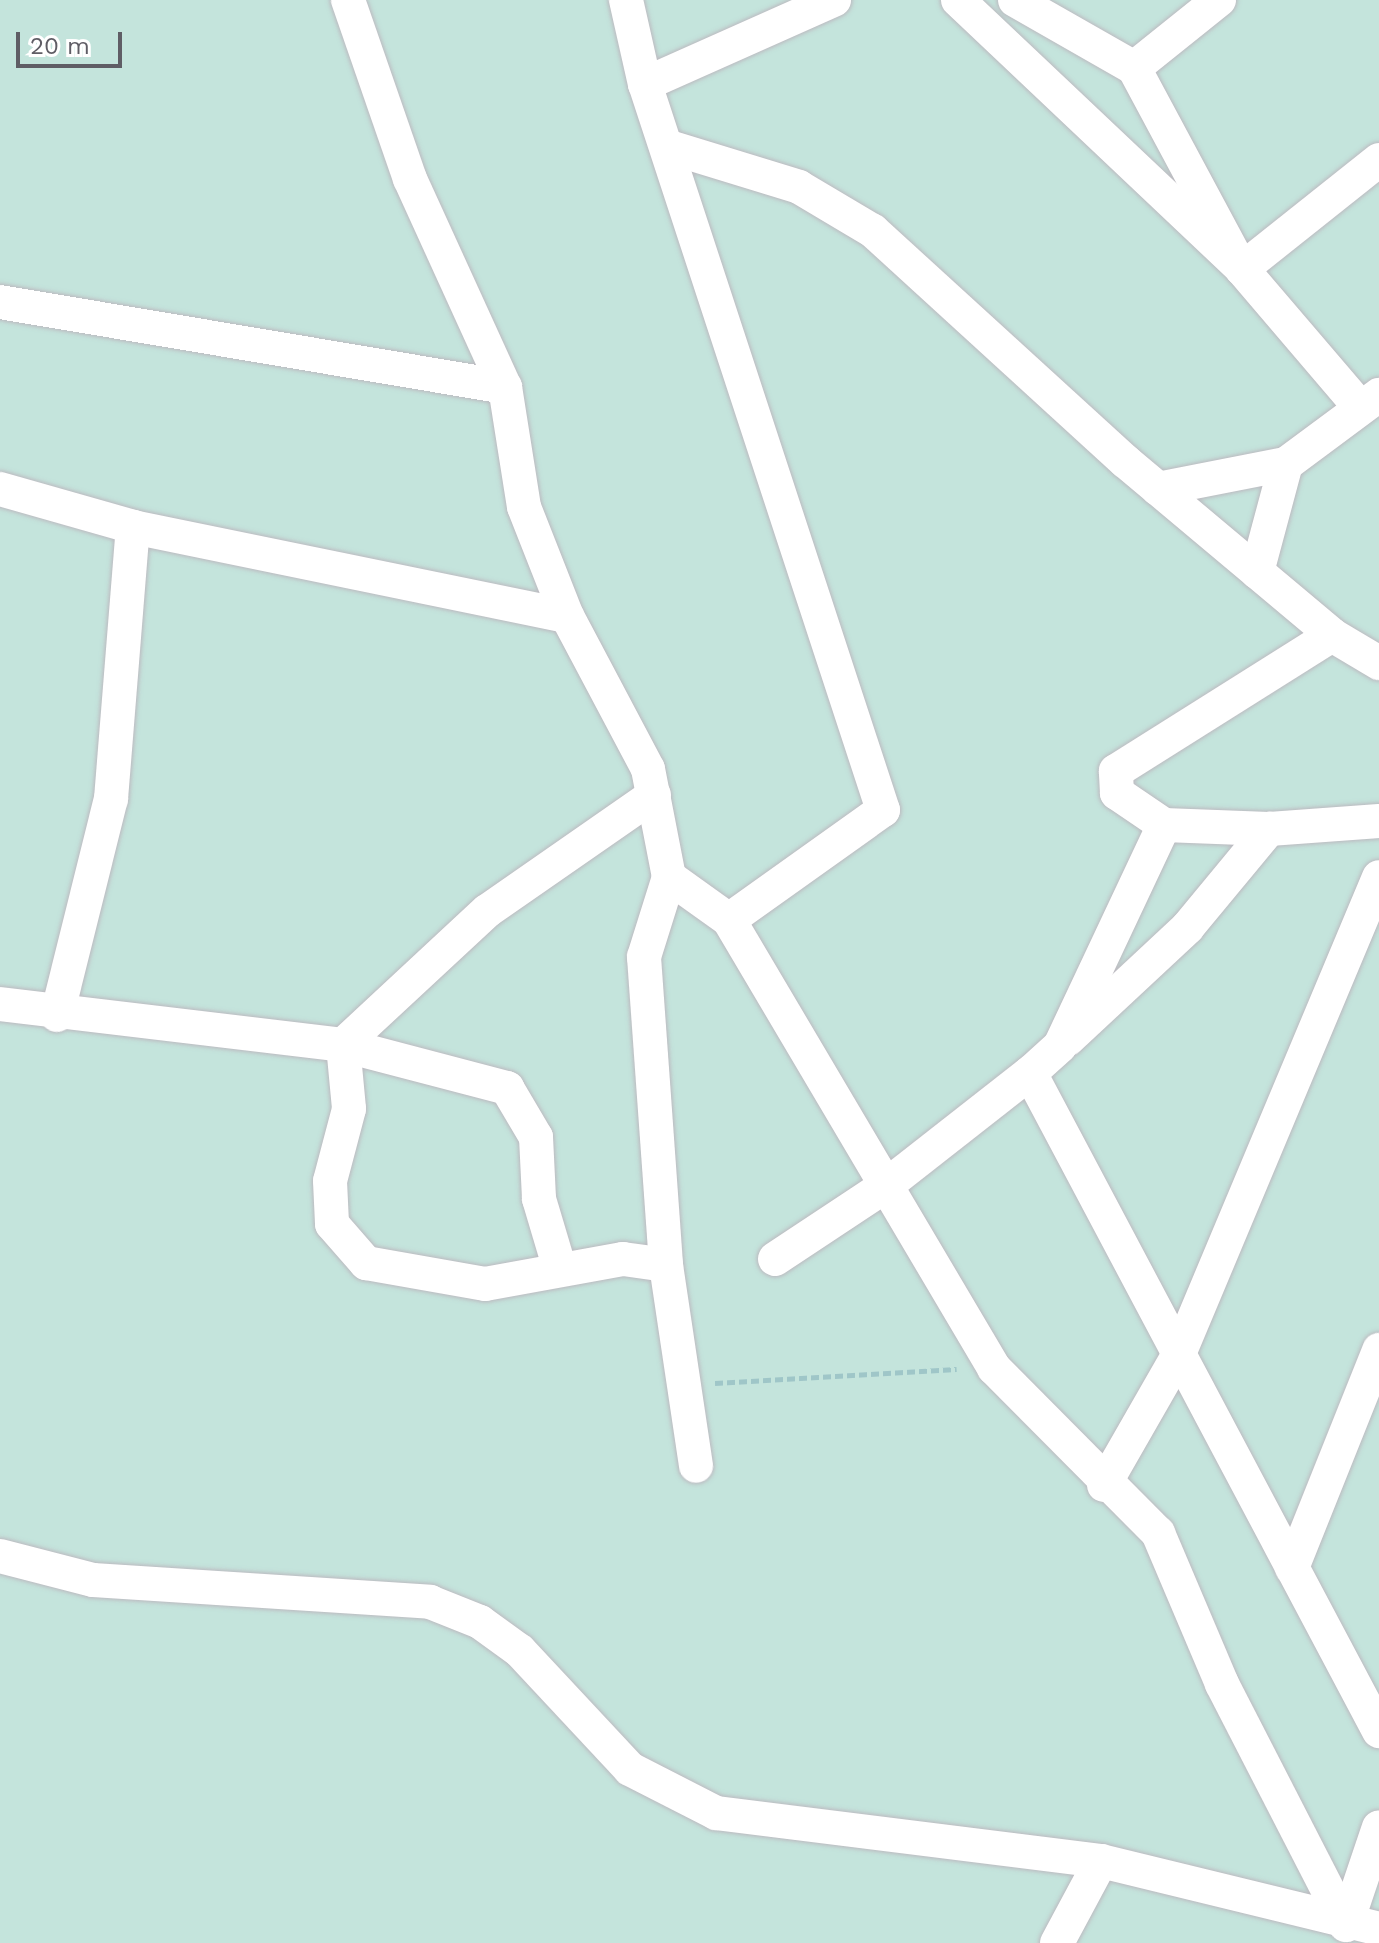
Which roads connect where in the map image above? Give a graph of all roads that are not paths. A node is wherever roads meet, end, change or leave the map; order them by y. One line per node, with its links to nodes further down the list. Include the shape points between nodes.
1 (348, 0): 13 (street, via 410,179)
2 (626, 0): 8 (street)
3 (834, 0): 8 (street)
4 (958, 0): 11 (street)
5 (1015, 0): 7 (street)
6 (1219, 0): 7 (street)
7 (1134, 68): 11 (street)
8 (645, 84): 9 (street)
9 (666, 146): 17 (street, via 799,187 873,231); 29 (street, via 883,810)
10 (1379, 160): 11 (street)
11 (1242, 269): 14 (street)
12 (0, 302): 13 (street)
13 (505, 387): 20 (street, via 524,507)
14 (1370, 401): 15 (street)
15 (1286, 464): 17 (street); 19 (street)
16 (0, 489): 18 (street)
17 (1158, 489): 19 (street)
18 (133, 527): 20 (street); 31 (street, via 111,799)
19 (1257, 572): 21 (street)
20 (567, 616): 23 (street, via 648,769)
21 (1332, 635): 22 (street); 25 (street, via 1116,771 1117,793)
22 (1379, 663)
23 (654, 795): 27 (street); 32 (street, via 487,911)
24 (1379, 821): 26 (street)
25 (1164, 825): 26 (street); 33 (street)
26 (1269, 829): 33 (street, via 1187,928)
27 (669, 877): 29 (street); 37 (street, via 644,957)
28 (1379, 877): 40 (street)
29 (729, 920): 35 (street, via 812,1071)
30 (0, 1004): 31 (street)
31 (57, 1015): 32 (street)
32 (343, 1045): 38 (street, via 507,1088 536,1137 539,1199); 38 (street, via 349,1109 330,1181 332,1224 366,1263 485,1284)
33 (1060, 1046): 34 (street)
34 (1030, 1073): 35 (street); 40 (street)
35 (887, 1185): 36 (street); 42 (street, via 994,1368)
36 (775, 1259)
37 (666, 1265): 38 (street, via 623,1259); 41 (street)
38 (559, 1266)
39 (1379, 1350): 44 (street)
40 (1179, 1354): 42 (street); 44 (street)
41 (696, 1466)
42 (1104, 1485): 48 (street, via 1158,1533 1222,1684)
43 (0, 1556): 47 (street, via 93,1580 430,1602 480,1622 520,1651 630,1769 716,1813)
44 (1292, 1568): 45 (street)
45 (1379, 1731)
46 (1379, 1827): 48 (street)
47 (1101, 1861): 48 (street); 49 (street)
48 (1363, 1927)
49 (1057, 1943)

